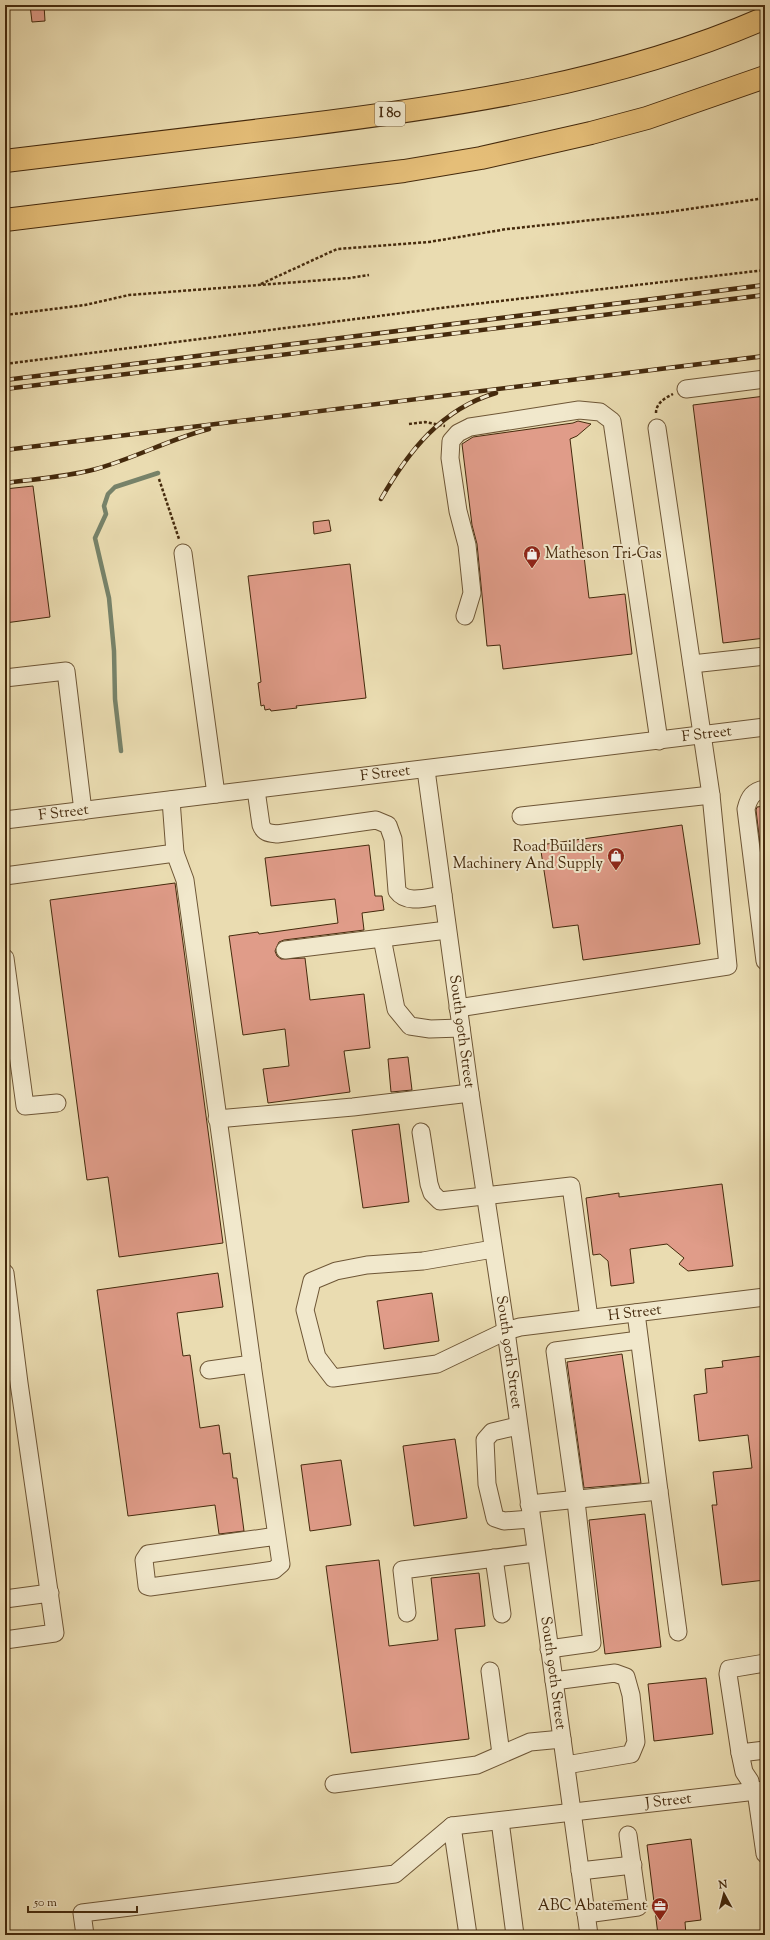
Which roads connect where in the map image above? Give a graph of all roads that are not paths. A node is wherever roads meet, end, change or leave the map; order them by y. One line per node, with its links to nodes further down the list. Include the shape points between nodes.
1 (760, 20): 3 (highway, I 80, via 676,52 624,68 520,93 367,117)
2 (765, 76): 4 (highway, via 647,118 481,158 404,171)
3 (5, 161)
4 (5, 220)
5 (765, 379): 6 (street)
6 (686, 389)
7 (657, 428): 11 (street)
8 (183, 553): 19 (street)
9 (465, 616): 15 (street, via 472,593 467,545 458,511 450,458 451,441 458,433 470,427 579,410 600,412 612,421)
10 (765, 656): 11 (street)
11 (692, 664): 14 (street)
12 (5, 678): 22 (street, via 66,671)
13 (765, 727): 14 (street, F Street)
14 (702, 735): 15 (street, F Street); 20 (street)
15 (659, 741): 16 (street, F Street)
16 (426, 770): 18 (street, F Street); 27 (street, South 90th Street)
17 (765, 789): 32 (street, via 758,790 748,798 746,809)
18 (256, 790): 19 (street, F Street); 27 (street, via 261,825 268,833 277,834 376,820 388,825 393,839 397,891 401,896 410,899)
19 (216, 794): 21 (street, F Street)
20 (711, 794): 23 (street); 33 (street, via 728,966)
21 (171, 800): 22 (street, F Street); 25 (street)
22 (83, 811): 24 (street, F Street)
23 (521, 816)
24 (5, 820)
25 (175, 853): 26 (street); 37 (street, via 186,880)
26 (5, 876)
27 (443, 895): 28 (street, South 90th Street)
28 (447, 930): 29 (street); 33 (street, South 90th Street)
29 (382, 938): 30 (street); 34 (street, via 396,1009 410,1026 430,1029)
30 (285, 950)
31 (5, 958): 36 (street, via 26,1106)
32 (765, 961)
33 (458, 1008): 34 (street, South 90th Street)
34 (461, 1028): 35 (street, South 90th Street)
35 (470, 1093): 37 (street); 39 (street, South 90th Street)
36 (56, 1102)
37 (217, 1119): 47 (street)
38 (421, 1132): 39 (street, via 429,1184 440,1201)
39 (485, 1196): 40 (street, South 90th Street); 44 (street, via 571,1186)
40 (493, 1249): 45 (street, South 90th Street); 45 (street, H Street, via 423,1261 336,1271 312,1281 305,1310 318,1357 333,1378 437,1364)
41 (5, 1273): 56 (street)
42 (765, 1296): 43 (street, H Street)
43 (636, 1313): 44 (street, H Street); 46 (street)
44 (589, 1318): 45 (street, H Street)
45 (506, 1331): 49 (street, South 90th Street)
46 (640, 1340): 50 (street); 51 (street, via 555,1351)
47 (252, 1364): 48 (street); 53 (street)
48 (209, 1370)
49 (518, 1426): 52 (street, South 90th Street); 52 (street, via 492,1432 485,1440 487,1484 494,1518 504,1521)
50 (659, 1491): 51 (street); 60 (street)
51 (576, 1501): 52 (street); 62 (street, via 592,1643)
52 (530, 1512): 54 (street, South 90th Street)
53 (276, 1530): 53 (street, via 270,1537 148,1554 144,1560 148,1586 150,1588 274,1570 281,1564)
54 (536, 1553): 55 (street); 62 (street, South 90th Street)
55 (494, 1558): 58 (street, via 402,1570); 59 (street)
56 (50, 1593): 57 (street); 61 (street, via 55,1633)
57 (5, 1599)
58 (407, 1613)
59 (502, 1614)
60 (678, 1632)
61 (5, 1640)
62 (549, 1649): 65 (street, South 90th Street)
63 (765, 1663): 67 (street, via 729,1669 728,1674)
64 (490, 1671): 68 (street)
65 (554, 1681): 66 (street, South 90th Street); 69 (street, via 615,1673 626,1677 631,1695 636,1742 631,1754)
66 (562, 1739): 68 (street, via 530,1742); 69 (street, South 90th Street)
67 (752, 1752): 71 (street, via 744,1772)
68 (501, 1754): 70 (street, via 477,1765)
69 (566, 1764): 72 (street, South 90th Street)
70 (334, 1784)
71 (756, 1788): 72 (street, J Street); 76 (street)
72 (573, 1812): 73 (street, J Street); 78 (street, South 90th Street)
73 (500, 1820): 74 (street, J Street); 82 (street)
74 (452, 1826): 80 (street, via 395,1874 82,1913); 81 (street)
75 (628, 1835): 77 (street)
76 (765, 1854)
77 (633, 1865): 78 (street); 79 (street, via 638,1907)
78 (580, 1871): 79 (street, South 90th Street)
79 (586, 1914): 83 (street, South 90th Street)
80 (85, 1935)
81 (468, 1935)
82 (515, 1935)
83 (589, 1935)

